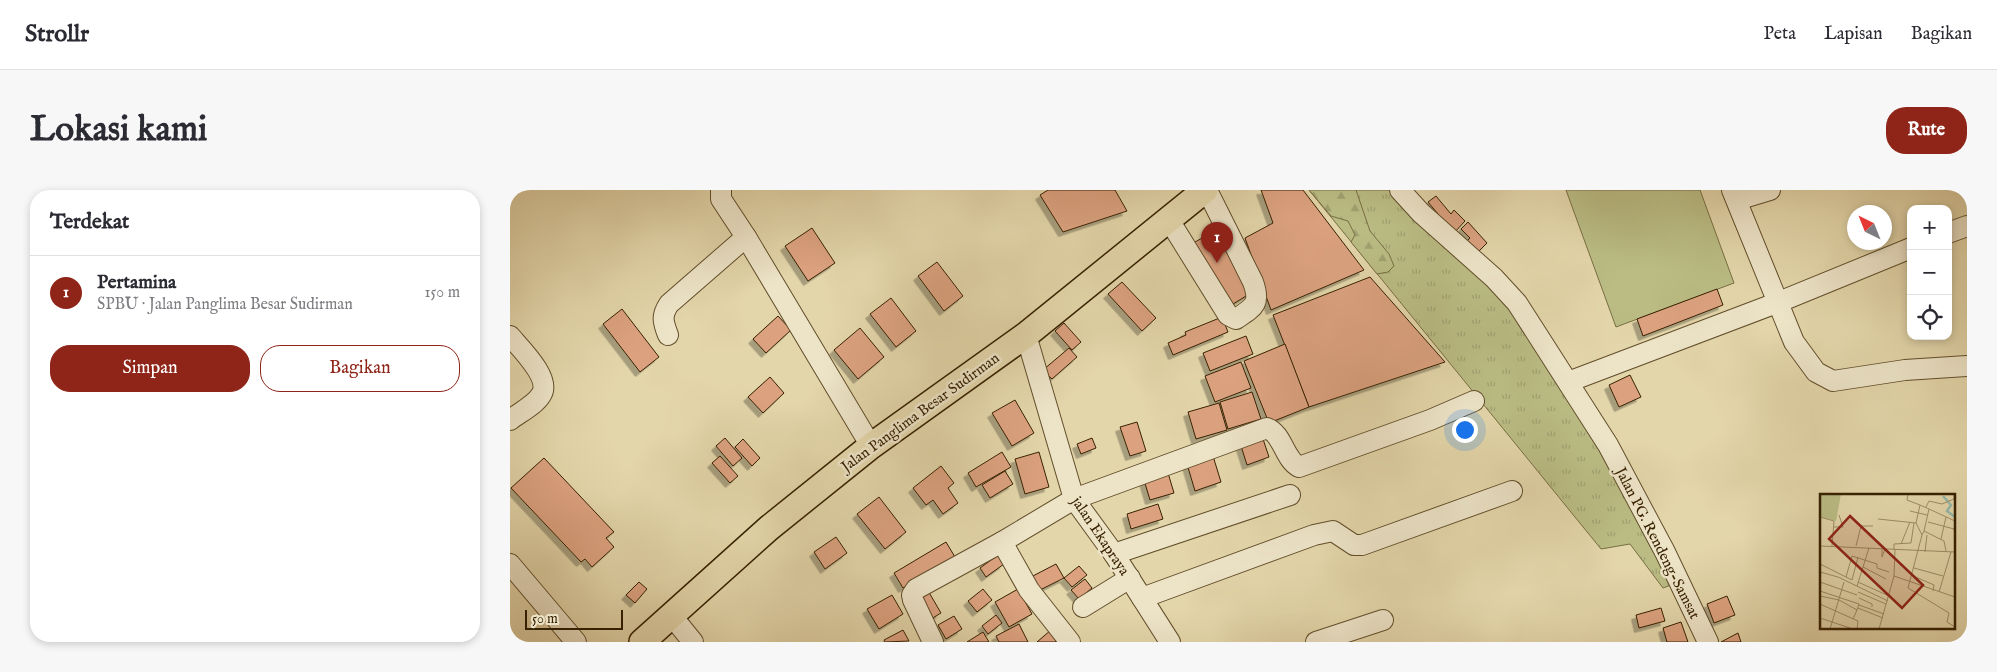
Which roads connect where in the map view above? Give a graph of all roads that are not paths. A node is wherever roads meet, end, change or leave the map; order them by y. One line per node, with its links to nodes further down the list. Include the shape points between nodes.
1 (721, 190): 9 (street, via 721,199)
2 (1400, 190): 16 (street, Jalan PG. Rendeng-Samsat, via 1518,303)
3 (1770, 190): 5 (street)
4 (1201, 192): 6 (main road, Jalan Panglima Besar Sudirman); 6 (street, via 1253,282 1258,295 1255,305 1236,318 1228,316)
5 (1734, 195): 11 (street)
6 (1169, 220): 13 (main road, Jalan Panglima Besar Sudirman)
7 (1967, 226): 8 (street)
8 (1952, 232)
9 (746, 237): 12 (street, via 670,304 662,320); 19 (street)
10 (1907, 250): 11 (street)
11 (1779, 302): 15 (street, via 1794,342 1816,372 1833,381 1905,370); 16 (street)
12 (668, 335)
13 (1026, 335): 19 (main road, Jalan Panglima Besar Sudirman); 22 (street, jalan Ekapraya)
14 (510, 336): 18 (street, via 542,378 545,387 540,397)
15 (1967, 366)
16 (1568, 382): 38 (street, Jalan PG. Rendeng-Samsat, via 1608,445)
17 (1474, 401): 22 (street, via 1299,467 1293,463 1273,431 1267,428)
18 (510, 420)
19 (871, 446): 29 (main road, Jalan Panglima Besar Sudirman, via 769,528)
20 (1512, 491): 27 (street, via 1362,545 1354,545 1333,531 1314,535)
21 (1290, 495): 24 (street)
22 (1074, 499): 23 (street); 24 (street, jalan Ekapraya)
23 (1002, 542): 34 (street, via 916,589 913,600); 35 (street, via 1030,590)
24 (1114, 554): 26 (street, jalan Ekapraya)
25 (512, 570): 31 (street)
26 (1130, 578): 27 (street, jalan Ekapraya); 28 (street)
27 (1142, 598): 36 (street, jalan Ekapraya)
28 (1083, 607)
29 (671, 615): 32 (main road, Jalan Panglima Besar Sudirman); 33 (street)
30 (1383, 620): 37 (street)
31 (576, 642)
32 (642, 642)
33 (692, 642)
34 (933, 642)
35 (1070, 642)
36 (1170, 642)
37 (1316, 642)
38 (1708, 642)

